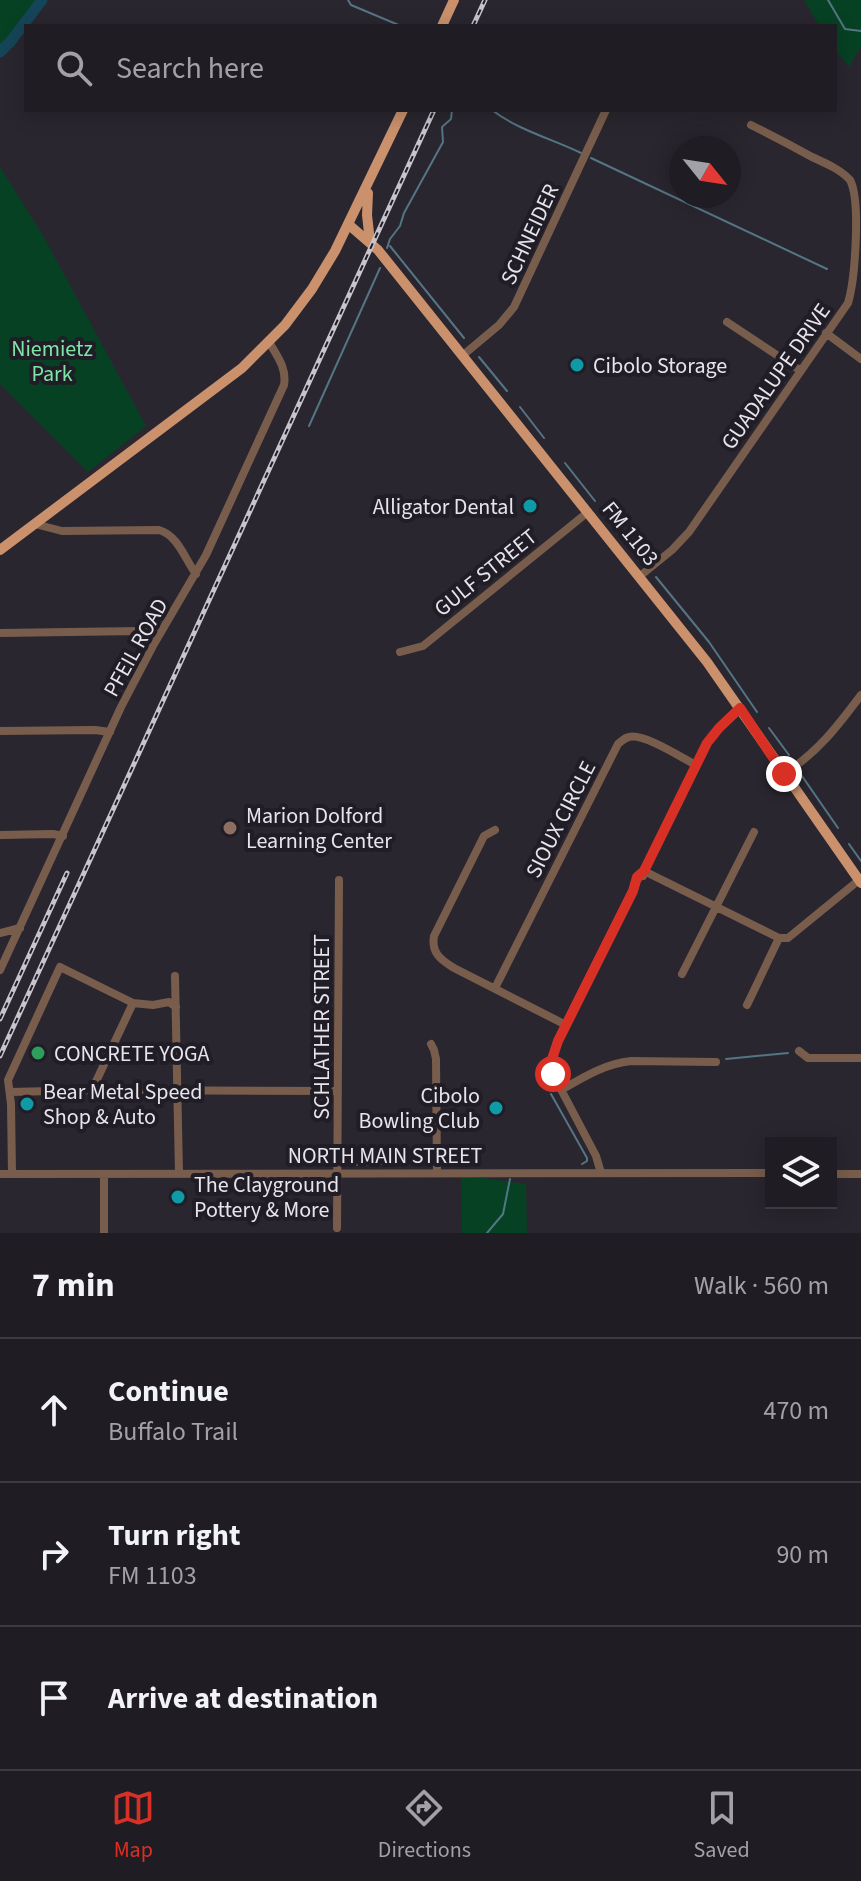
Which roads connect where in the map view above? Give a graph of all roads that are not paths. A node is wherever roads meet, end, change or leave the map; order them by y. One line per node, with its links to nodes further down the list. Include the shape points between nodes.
1 (454, 0): 2 (main road)
2 (443, 24)
3 (402, 112): 6 (main road)
4 (605, 112): 12 (street, SCHNEIDER, via 514,307)
5 (751, 125): 10 (street, GUADALUPE DRIVE, via 832,167 853,185 858,209 853,280 848,303)
6 (370, 180): 7 (main road); 8 (main road)
7 (348, 224): 8 (main road, FM 1103 / FM 1103); 11 (main road, via 312,289)
8 (370, 242): 12 (main road, FM 1103 / FM 1103)
9 (727, 322): 14 (street)
10 (826, 333): 13 (street); 14 (street, GUADALUPE DRIVE)
11 (269, 342): 16 (main road); 18 (street, PFEIL ROAD, via 283,366 284,385)
12 (462, 356): 15 (main road, FM 1103 / FM 1103)
13 (861, 359)
14 (801, 371): 19 (street, GUADALUPE DRIVE, via 689,532)
15 (588, 512): 19 (main road, FM 1103 / FM 1103); 22 (street, GULF STREET, via 423,646)
16 (35, 524): 17 (main road); 18 (street, via 62,531 167,532)
17 (0, 550)
18 (196, 574): 21 (street, PFEIL ROAD)
19 (640, 576): 24 (main road, FM 1103 / FM 1103)
20 (0, 633): 21 (street)
21 (160, 634): 26 (street, PFEIL ROAD)
22 (400, 652)
23 (861, 695): 28 (street, via 823,744)
24 (740, 708): 27 (street, via 713,735); 28 (main road, FM 1103 / FM 1103)
25 (0, 731): 26 (street)
26 (110, 732): 32 (street, PFEIL ROAD)
27 (696, 765): 33 (street); 43 (street, SIOUX CIRCLE, via 636,737 618,744)
28 (784, 774): 35 (main road, FM 1103 / FM 1103)
29 (495, 830): 43 (street, via 484,836 433,941 444,962)
30 (754, 832): 36 (street)
31 (0, 835): 32 (street)
32 (63, 836): 37 (street, PFEIL ROAD)
33 (644, 871): 36 (street); 47 (street)
34 (339, 880): 55 (street, SCHLATHER STREET)
35 (860, 882): 39 (street, via 788,938)
36 (715, 906): 39 (street); 41 (street)
37 (20, 928): 38 (street); 40 (street, PFEIL ROAD)
38 (0, 933)
39 (779, 938): 45 (street)
40 (0, 970)
41 (682, 974)
42 (175, 976): 46 (street)
43 (495, 988): 47 (street)
44 (133, 1003): 46 (street, via 169,1002); 52 (street); 56 (street, via 60,967 8,1080)
45 (747, 1005)
46 (176, 1007): 53 (street)
47 (566, 1025): 54 (street, via 552,1063)
48 (431, 1044): 58 (street, via 436,1059)
49 (799, 1051): 50 (street, via 808,1058)
50 (861, 1058)
51 (716, 1062): 54 (street, via 617,1062)
52 (92, 1090): 53 (street); 56 (street)
53 (178, 1090): 55 (street); 64 (street)
54 (561, 1090): 59 (street)
55 (338, 1091): 57 (street, SCHLATHER STREET)
56 (10, 1092): 62 (street)
57 (338, 1173): 58 (street, NORTH MAIN STREET); 64 (street, NORTH MAIN STREET); 67 (street, SCHLATHER STREET)
58 (437, 1173): 59 (street, NORTH MAIN STREET)
59 (601, 1173): 60 (street, NORTH MAIN STREET)
60 (765, 1173)
61 (0, 1174): 62 (street, NORTH MAIN STREET)
62 (12, 1174): 63 (street, NORTH MAIN STREET)
63 (104, 1174): 64 (street, NORTH MAIN STREET); 68 (street)
64 (179, 1174)
65 (837, 1174): 66 (street)
66 (861, 1174)
67 (337, 1228)
68 (104, 1233)

